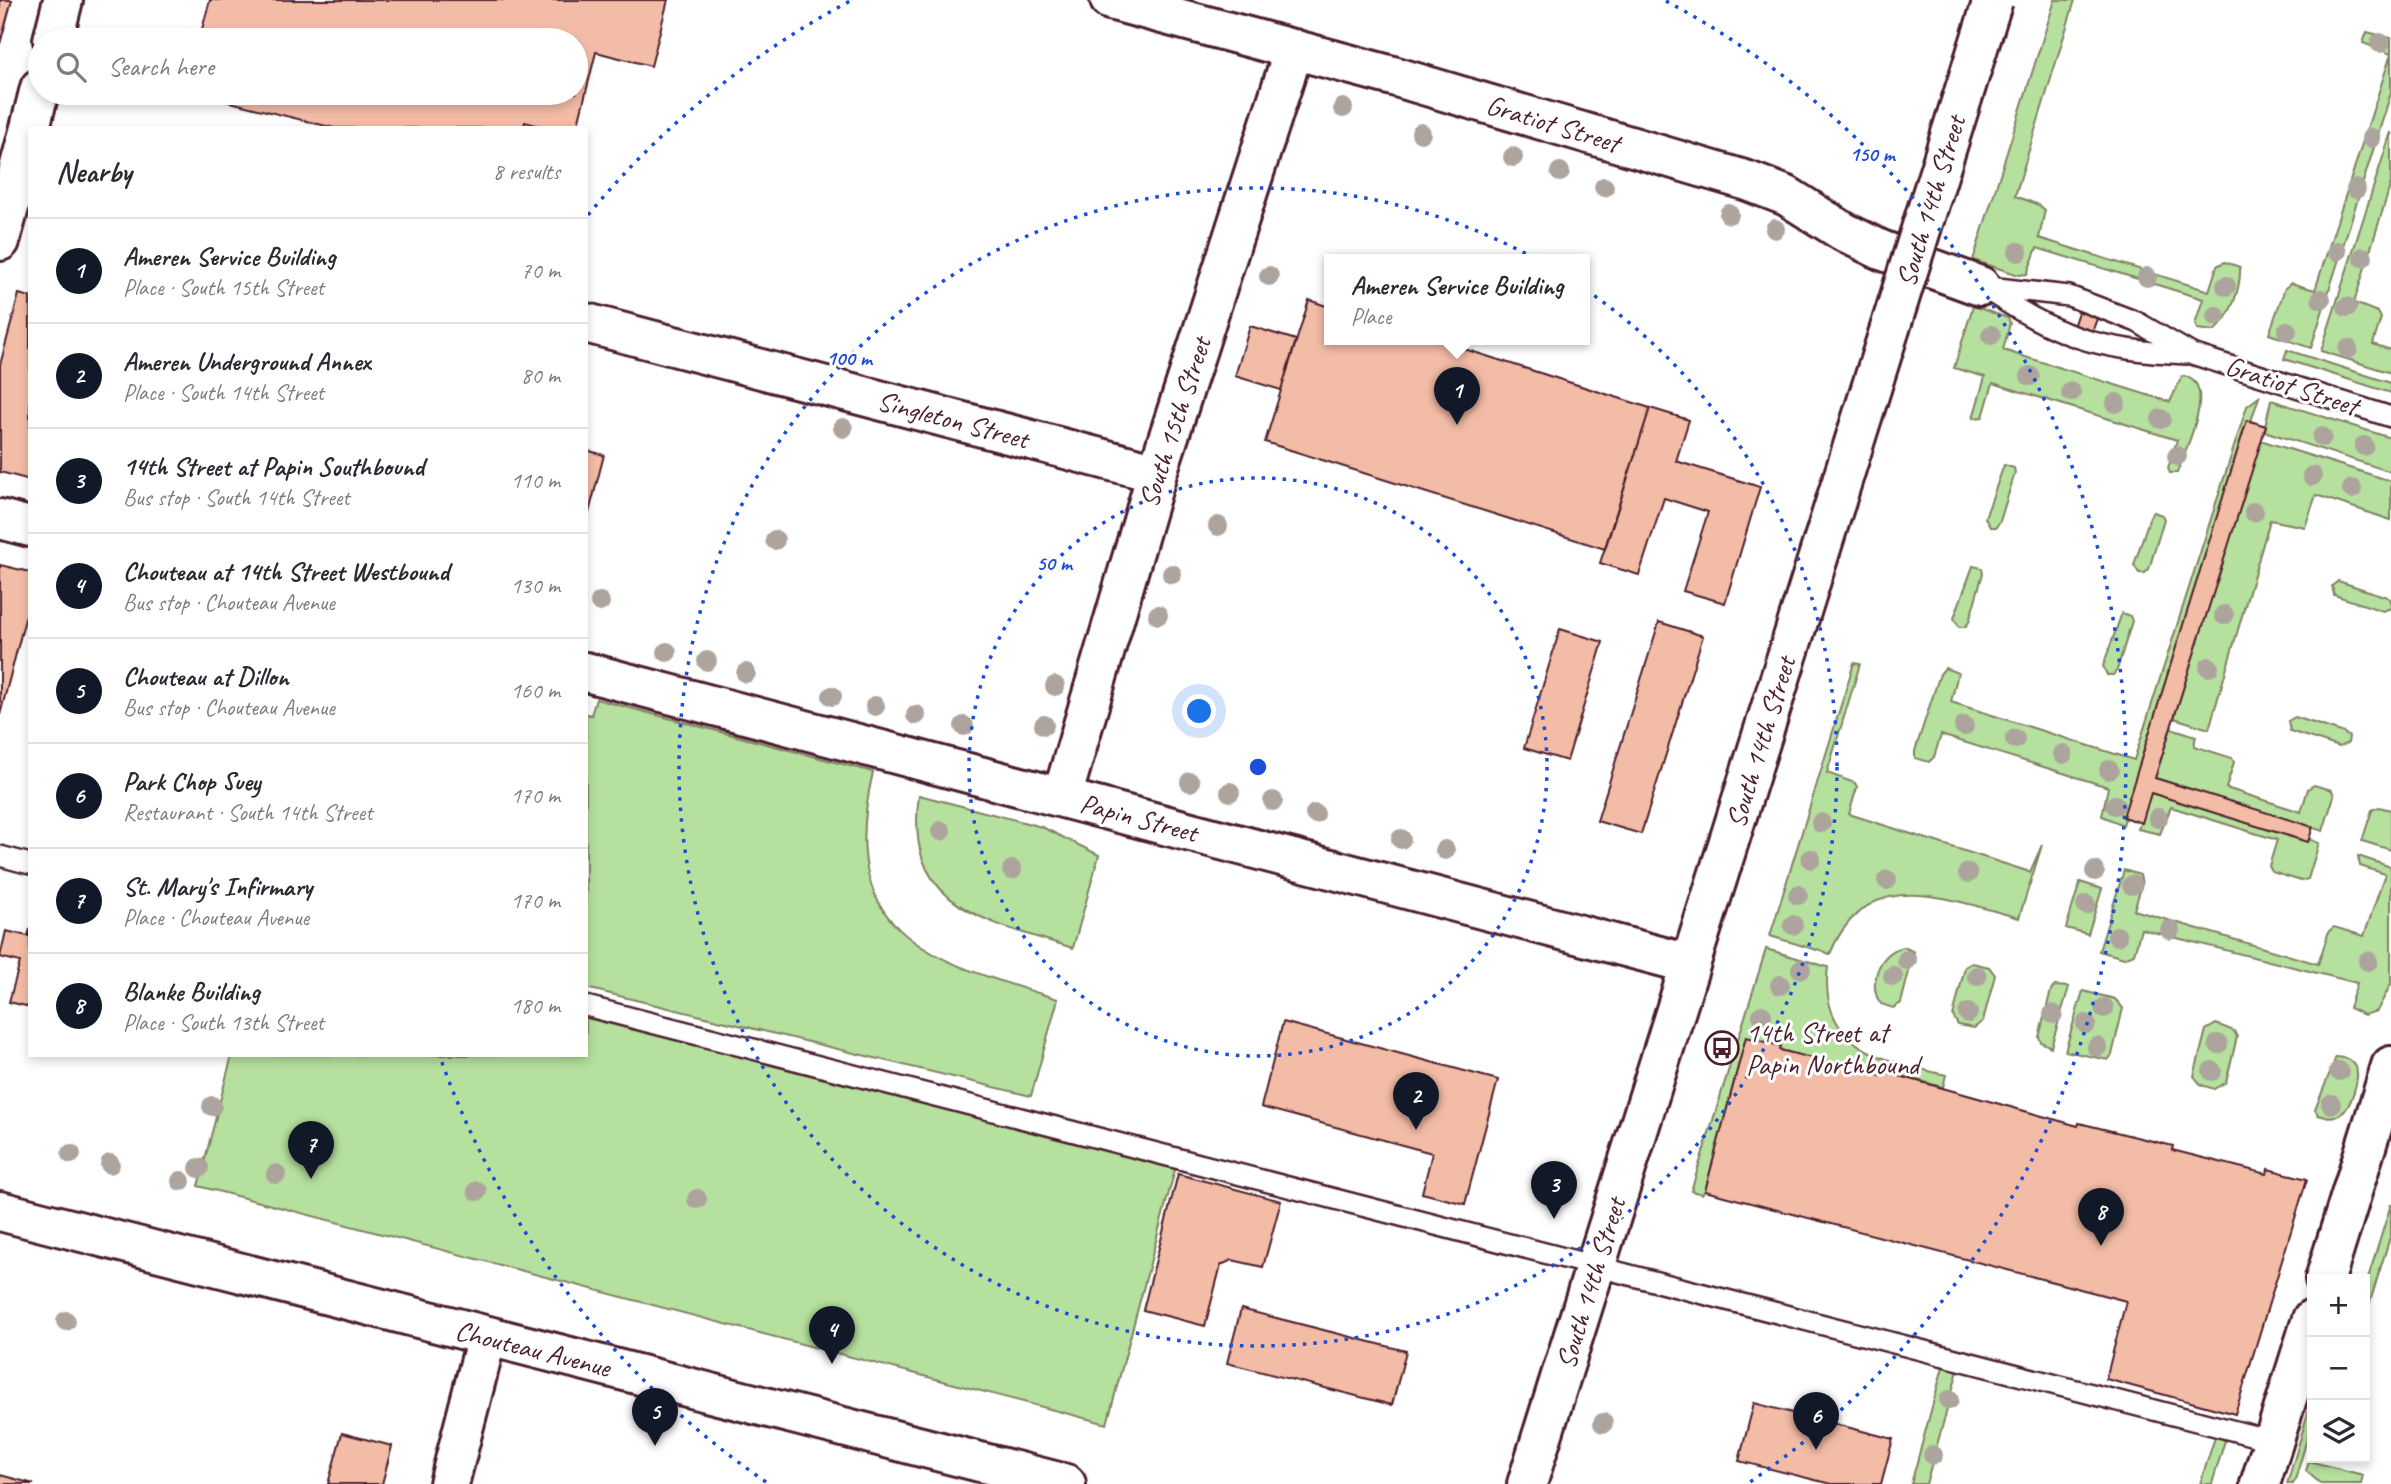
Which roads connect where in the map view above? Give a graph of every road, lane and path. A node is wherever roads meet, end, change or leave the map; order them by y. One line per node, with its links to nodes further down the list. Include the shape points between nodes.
1 (63, 0): 4 (street)
2 (1111, 0): 5 (street, Gratiot Street)
3 (1993, 0): 22 (street, South 14th Street, bridge)
4 (56, 28)
5 (1294, 49): 11 (street, Gratiot Street, via 1748,181 1787,196 1881,250); 15 (street, South 15th Street)
6 (36, 105): 7 (street)
7 (30, 126)
8 (28, 144): 9 (street)
9 (24, 175): 10 (street)
10 (0, 241)
11 (1980, 286): 13 (lane, Gratiot Street, via 2069,296 2137,322); 13 (lane, Gratiot Street, via 2058,332 2132,351)
12 (588, 324): 15 (street, Singleton Street)
13 (2192, 354): 14 (lane, Gratiot Street)
14 (2391, 417)
15 (1157, 472): 19 (street, South 15th Street)
16 (0, 519): 17 (street)
17 (28, 526)
18 (588, 674): 19 (street, Papin Street)
19 (1062, 797): 22 (street, Papin Street)
20 (0, 856): 21 (lane)
21 (28, 863)
22 (1690, 964): 26 (street, South 14th Street)
23 (588, 1007): 26 (lane)
24 (2391, 1066): 27 (street)
25 (0, 1212): 29 (street, Chouteau Avenue)
26 (1596, 1264): 30 (lane); 33 (street, South 14th Street)
27 (2327, 1274)
28 (2307, 1335): 30 (street)
29 (487, 1336): 31 (street, Chouteau Avenue); 32 (street)
30 (2274, 1441): 34 (street)
31 (1062, 1483)
32 (449, 1484)
33 (1527, 1484)
34 (2260, 1484)

